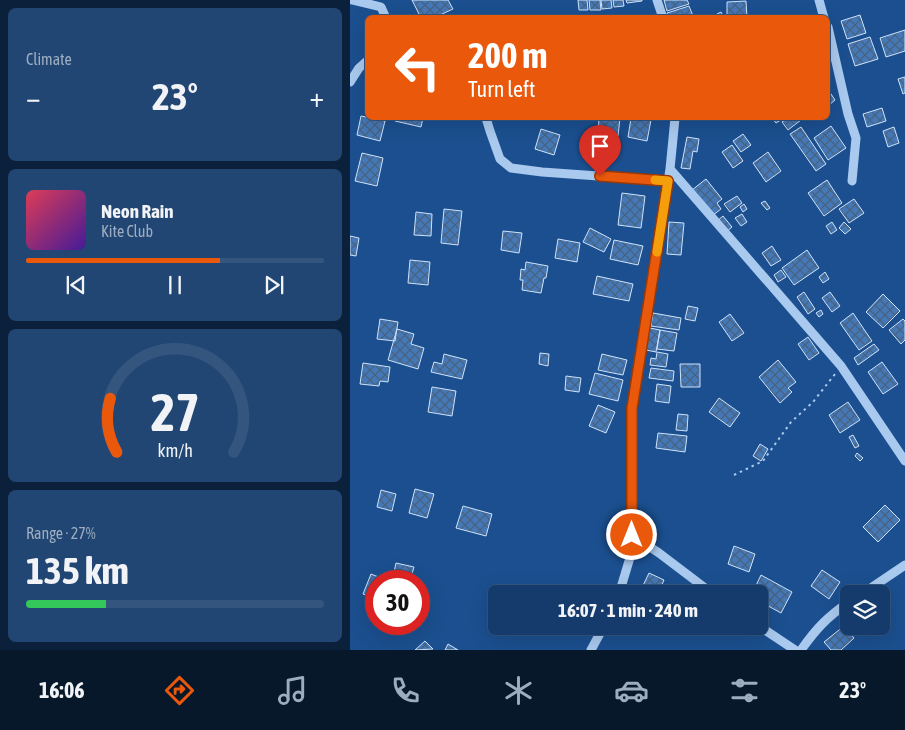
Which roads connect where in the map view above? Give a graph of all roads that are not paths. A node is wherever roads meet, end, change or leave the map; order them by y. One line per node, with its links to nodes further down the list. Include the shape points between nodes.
1 (352, 0): 4 (street, via 381,7)
2 (657, 0): 5 (street)
3 (819, 0): 6 (street)
4 (385, 15)
5 (662, 15)
6 (823, 15)
7 (830, 36): 14 (street, via 856,138)
8 (365, 63): 9 (street)
9 (350, 82)
10 (487, 120): 13 (street, via 500,159 511,168)
11 (674, 120): 12 (street)
12 (670, 169): 13 (street); 15 (street, via 841,366)
13 (668, 181): 16 (street, via 632,408)
14 (852, 182)
15 (905, 460)
16 (632, 535): 18 (street, via 632,551); 19 (street)
17 (905, 565): 20 (street)
18 (622, 585)
19 (701, 585)
20 (875, 585)
21 (840, 608): 26 (street, via 816,629)
22 (768, 632): 25 (street)
23 (599, 635): 24 (street)
24 (591, 650)
25 (795, 650)
26 (801, 650)

